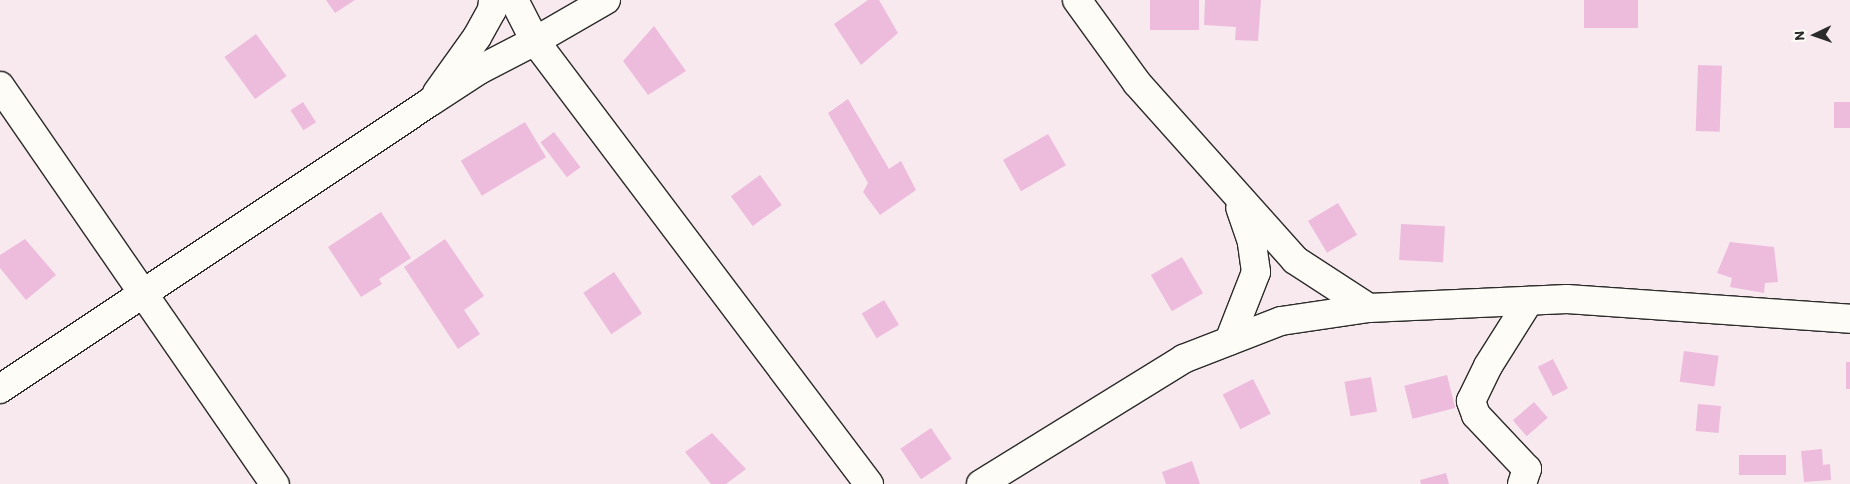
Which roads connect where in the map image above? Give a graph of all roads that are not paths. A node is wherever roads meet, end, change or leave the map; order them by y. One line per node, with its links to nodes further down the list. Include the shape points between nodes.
1 (493, 0): 7 (street, via 492,10 477,37)
2 (514, 0): 5 (street)
3 (606, 0): 5 (street)
4 (1077, 0): 8 (street, via 1137,83)
5 (535, 41): 7 (street, via 479,70); 16 (street)
6 (0, 86): 9 (street)
7 (430, 102): 9 (street)
8 (1237, 197): 11 (street, via 1295,260); 13 (street, via 1252,242 1256,272)
9 (142, 293): 14 (street); 15 (street)
10 (1529, 301): 11 (street); 12 (street, via 1567,299); 18 (street, via 1488,366 1471,401 1476,415 1527,469)
11 (1369, 308): 13 (street, via 1281,321)
12 (1850, 319)
13 (1229, 341): 17 (street, via 1183,359)
14 (0, 390)
15 (275, 484)
16 (870, 484)
17 (981, 484)
18 (1522, 484)

